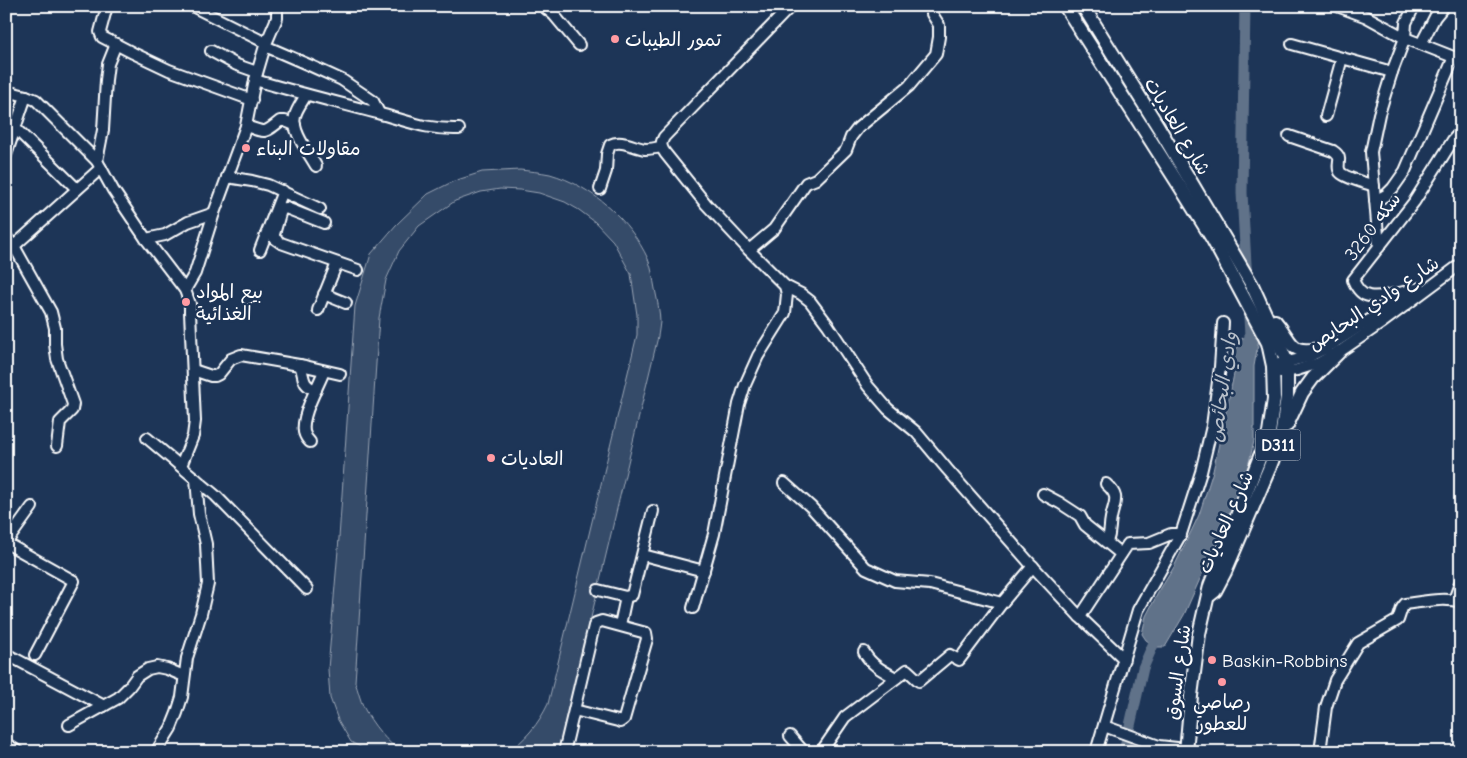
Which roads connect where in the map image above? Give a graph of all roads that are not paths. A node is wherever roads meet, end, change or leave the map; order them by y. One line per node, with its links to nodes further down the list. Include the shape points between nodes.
1 (107, 6): 13 (street, via 100,32 102,37)
2 (192, 6): 16 (street)
3 (278, 6): 16 (street, via 277,18)
4 (543, 6): 17 (street)
5 (792, 6): 35 (street, via 664,137)
6 (1065, 6): 63 (main road, شارع العاديات / D311)
7 (1083, 6): 63 (main road, شارع العاديات / D311, via 1252,285)
8 (1414, 6): 12 (street, via 1406,23)
9 (1444, 6): 15 (street)
10 (1341, 7): 12 (street)
11 (932, 14): 53 (street, via 939,25 936,54 909,86 858,128 846,150 816,179 806,183 774,229)
12 (1405, 38): 15 (street); 21 (street)
13 (116, 44): 26 (street, via 169,70); 37 (street, via 108,64)
14 (1292, 44): 19 (street)
15 (1421, 44): 20 (street)
16 (266, 45): 22 (street); 27 (street, via 342,80 372,101)
17 (579, 45)
18 (211, 52): 22 (street)
19 (1342, 58): 21 (street); 28 (street)
20 (1457, 58): 44 (street, via 1405,170 1393,188)
21 (1392, 72): 40 (street, via 1371,152)
22 (256, 76): 24 (street); 26 (street)
23 (6, 91): 25 (street)
24 (306, 95): 27 (street); 29 (street, via 296,114)
25 (26, 96): 31 (street); 37 (street, via 36,100)
26 (252, 100): 30 (street)
27 (379, 113): 32 (street, via 419,126)
28 (1326, 116)
29 (295, 125): 30 (street, via 280,121 265,131); 38 (street)
30 (246, 126): 39 (street)
31 (15, 128): 36 (street); 42 (street)
32 (459, 129)
33 (1461, 131): 51 (street, سكه 3260, via 1414,202)
34 (1289, 136): 40 (street, via 1339,154 1341,173)
35 (661, 147): 41 (street, via 643,148 623,143 610,145); 53 (street, via 706,204)
36 (6, 156)
37 (99, 164): 42 (street); 49 (street)
38 (316, 166)
39 (226, 177): 43 (street, via 260,182); 46 (street)
40 (1374, 186): 44 (street)
41 (600, 188)
42 (77, 189): 50 (street)
43 (283, 191): 45 (street); 52 (street)
44 (1375, 201): 51 (street)
45 (320, 209)
46 (214, 214): 49 (street, via 188,222 165,235); 59 (street, via 195,273)
47 (324, 222): 54 (street, via 283,208 274,238)
48 (6, 237): 50 (street)
49 (146, 239): 59 (street)
50 (14, 246): 77 (street, via 50,312 55,328 57,359 73,404 72,410 60,422)
51 (1379, 247): 58 (street, سكه 3260, via 1354,280 1356,287 1368,296)
52 (260, 250)
53 (749, 250): 57 (street)
54 (337, 263): 56 (street); 60 (street)
55 (1461, 264): 58 (street, شارع وادي البحايص); 66 (street, شارع وادي البحايص)
56 (358, 270)
57 (785, 286): 89 (street, via 810,301 868,386 888,409 916,432); 90 (street, via 785,313 758,356 739,404)
58 (1420, 288): 65 (street, شارع وادي البحايص)
59 (185, 290): 70 (street, via 190,304)
60 (324, 294): 61 (street); 62 (street)
61 (346, 303)
62 (318, 310)
63 (1258, 311): 65 (main road, via 1277,323 1295,349); 68 (main road, شارع العاديات / D311); 69 (main road, شارع العاديات / D311)
64 (1223, 324): 85 (street, via 1212,426 1201,472)
65 (1326, 348): 68 (street, شارع وادي البحايص)
66 (1339, 352): 68 (street, شارع وادي البحايص, via 1297,370); 75 (main road, via 1302,392)
67 (300, 365): 70 (street, via 241,355 231,359 215,376); 71 (street); 73 (street, via 306,386)
68 (1287, 367): 69 (street, شارع وادي البحايص); 75 (main road, شارع العاديات / D311, via 1287,397)
69 (1273, 369): 95 (main road, شارع العاديات / D311, via 1274,399 1269,433 1211,581)
70 (193, 370): 78 (street, via 195,428)
71 (324, 372): 72 (street); 73 (street)
72 (340, 374)
73 (316, 390): 76 (street, via 304,429)
74 (147, 438): 78 (street)
75 (1281, 438): 95 (main road, شارع العاديات / D311, via 1225,572)
76 (310, 442)
77 (56, 446)
78 (181, 466): 79 (street)
79 (196, 479): 92 (street); 105 (street, via 206,544 208,584)
80 (784, 483): 97 (street, via 866,568 895,581 930,584)
81 (1106, 484): 86 (street, via 1115,496)
82 (1043, 494): 86 (street, via 1080,516)
83 (32, 507): 103 (street, via 6,543 74,581)
84 (652, 511): 88 (street)
85 (1180, 534): 87 (street, via 1148,543 1128,544); 104 (street, via 1138,610)
86 (1107, 542): 87 (street)
87 (1121, 554): 99 (street)
88 (642, 555): 90 (street); 94 (street, via 632,595)
89 (1033, 566): 97 (street); 99 (street)
90 (704, 571): 98 (street)
91 (1461, 581): 96 (street)
92 (307, 590)
93 (598, 590): 94 (street)
94 (626, 597): 100 (street)
95 (1208, 597): 115 (main road, شارع السوق / D311, via 1199,634)
96 (1457, 601): 121 (street, via 1405,604 1398,620 1358,643 1335,680 1326,707)
97 (1002, 603): 106 (street, via 959,660 950,655 920,681 907,670)
98 (693, 608)
99 (1080, 617): 104 (street)
100 (620, 625): 108 (street, via 602,621 594,626); 108 (street, via 644,632 648,637 624,719 620,722)
101 (864, 652): 106 (street, via 869,661)
102 (6, 654): 107 (street)
103 (35, 655)
104 (1124, 659): 110 (street)
105 (184, 676): 107 (street, via 157,667 148,669 137,676 118,698); 117 (street, via 178,713)
106 (896, 678): 119 (street, via 845,717)
107 (104, 706): 109 (street)
108 (574, 710): 113 (street)
109 (69, 725)
110 (1104, 726): 114 (street); 120 (street)
111 (790, 736): 118 (street)
112 (6, 745): 116 (main road)
113 (566, 748)
114 (1150, 748): 115 (street)
115 (1186, 750)
116 (17, 752)
117 (156, 752)
118 (804, 752)
119 (822, 752)
120 (1096, 752)
121 (1320, 752)

